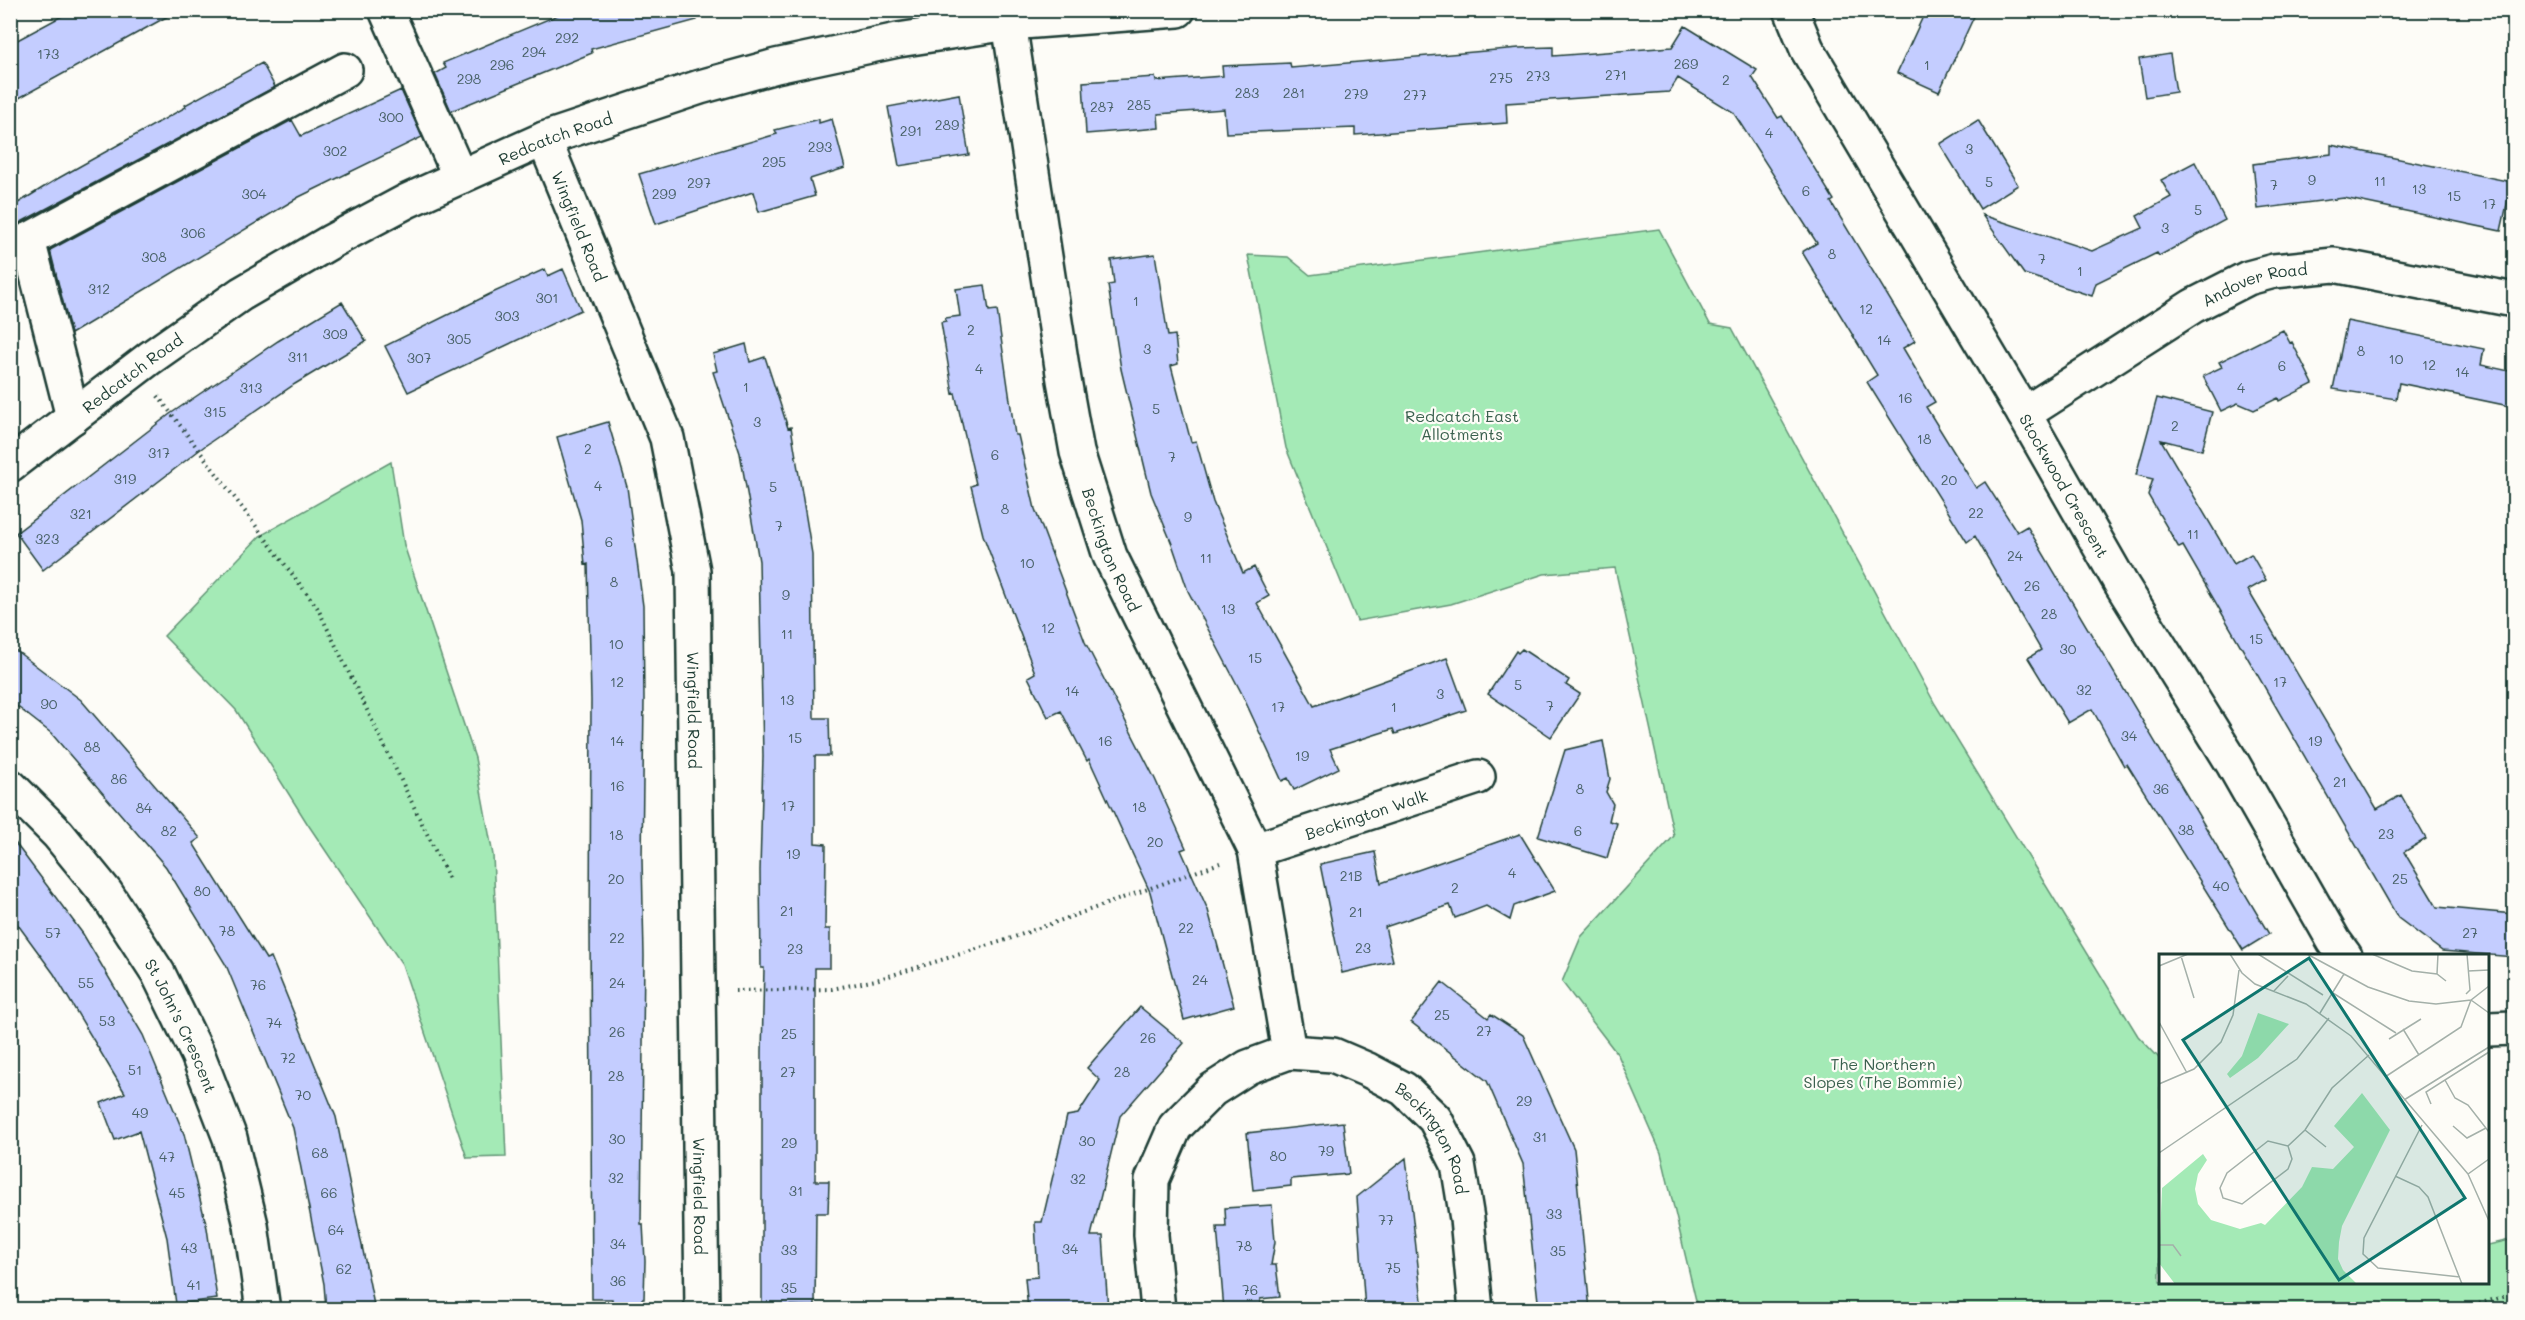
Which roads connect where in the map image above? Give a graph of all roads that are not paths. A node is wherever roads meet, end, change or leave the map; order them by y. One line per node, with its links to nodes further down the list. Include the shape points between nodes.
1 (386, 10): 7 (street)
2 (1178, 10): 4 (street, Redcatch Road)
3 (1791, 10): 10 (street, Stockwood Crescent, via 1807,49)
4 (1009, 23): 6 (street, Redcatch Road, via 897,40 776,66); 15 (street, Beckington Road, via 1077,452 1110,556)
5 (345, 70): 8 (street)
6 (544, 139): 7 (street, Redcatch Road); 21 (street, Wingfield Road, via 667,438 693,571)
7 (460, 177): 11 (street, Redcatch Road, via 407,201 241,294)
8 (19, 245): 11 (street)
9 (2514, 300): 10 (street, Andover Road, via 2334,266 2274,271 2248,278 2193,306)
10 (2024, 414): 16 (street, Stockwood Crescent)
11 (73, 417): 12 (street, Redcatch Road)
12 (10, 465)
13 (1478, 777): 15 (street, Beckington Walk)
14 (10, 786): 20 (street, St John's Crescent, via 58,834 106,893 158,973 198,1055 230,1138 251,1225)
15 (1255, 850): 19 (street, Beckington Road)
16 (2344, 954)
17 (2514, 1028): 18 (street)
18 (2489, 1029)
19 (1289, 1052): 22 (street, Beckington Road, via 1248,1067 1212,1090 1175,1127 1152,1180 1151,1235); 23 (street, Beckington Road, via 1333,1055 1368,1070 1404,1089 1435,1119 1458,1164)
20 (263, 1310)
21 (702, 1310)
22 (1158, 1310)
23 (1476, 1310)

